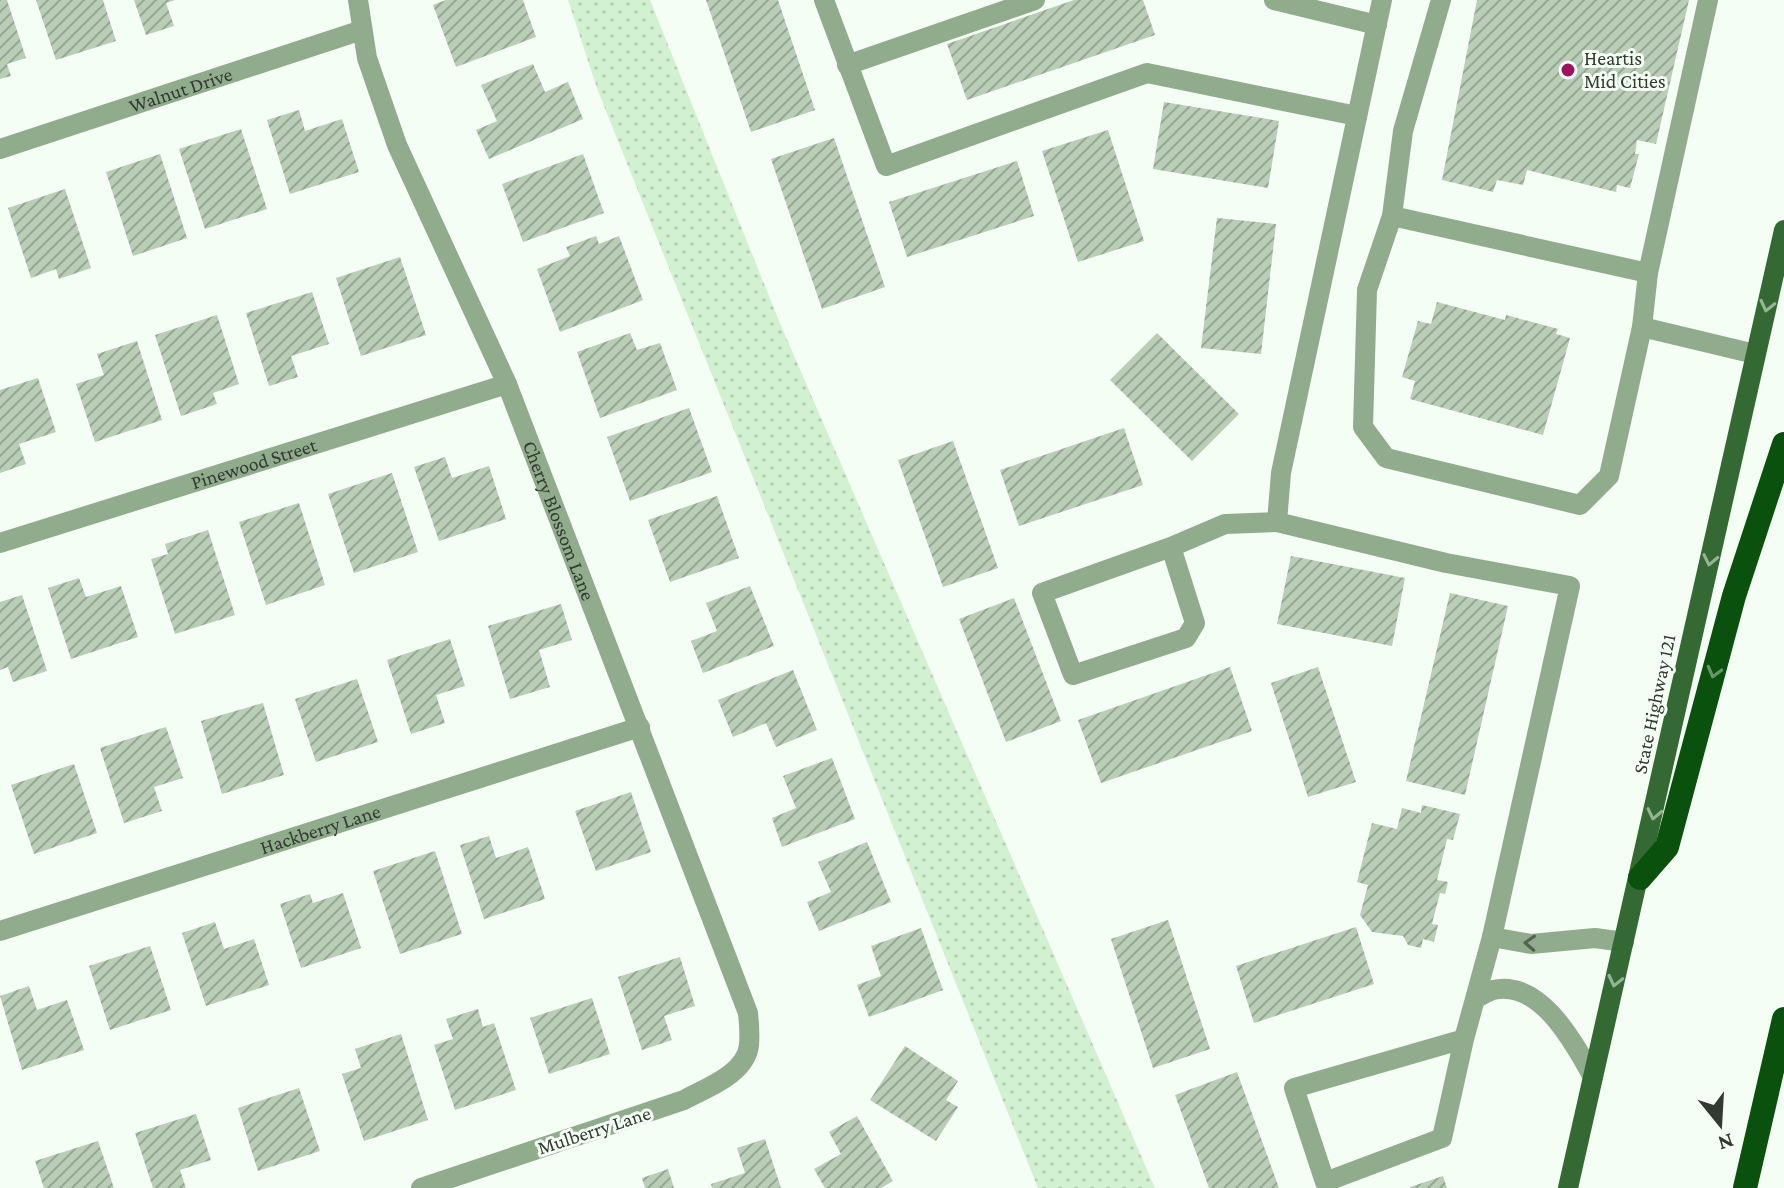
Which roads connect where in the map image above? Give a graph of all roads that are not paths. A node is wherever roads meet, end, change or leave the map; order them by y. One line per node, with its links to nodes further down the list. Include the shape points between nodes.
1 (358, 0): 9 (street, Cherry Blossom Lane)
2 (824, 0): 10 (street)
3 (1035, 0): 10 (street)
4 (1274, 0): 8 (street)
5 (1382, 0): 8 (street)
6 (1441, 0): 13 (street, via 1403,131)
7 (1708, 0): 15 (street)
8 (1377, 25): 11 (street)
9 (362, 30): 12 (street, Walnut Drive); 18 (street, Cherry Blossom Lane, via 397,145)
10 (847, 65): 11 (street, via 886,166 1147,73)
11 (1357, 116): 20 (street, via 1281,473)
12 (0, 149)
13 (1392, 216): 15 (street); 16 (street, via 1367,290 1363,427 1386,458 1580,505 1609,476)
14 (1784, 230): 17 (main road, State Highway 121, one-way to 17)
15 (1648, 273): 16 (street)
16 (1642, 327): 17 (street)
17 (1755, 354): 24 (main road, State Highway 121, one-way to 24)
18 (507, 384): 21 (street, Pinewood Street); 23 (street, Cherry Blossom Lane)
19 (1784, 444): 24 (highway, one-way to 24, via 1734,596 1667,847)
20 (1277, 522): 22 (street, via 1225,524); 26 (street, via 1570,586)
21 (0, 543)
22 (1171, 547): 22 (street, via 1195,623 1186,638 1073,675 1042,593)
23 (640, 727): 25 (street, Hackberry Lane); 31 (street, Cherry Blossom Lane, via 748,1013)
24 (1640, 878): 27 (main road, State Highway 121)
25 (0, 931)
26 (1492, 937): 27 (street, one-way to 26, via 1595,938 1531,944); 28 (street)
27 (1624, 942): 32 (main road, State Highway 121, one-way to 32)
28 (1476, 998): 30 (street); 32 (street, via 1508,990 1538,1001 1565,1028)
29 (1784, 1019): 35 (highway)
30 (1464, 1039): 30 (street, via 1442,1138 1325,1182 1294,1088)
31 (749, 1047): 33 (street, Mulberry Lane, via 744,1060 721,1081 684,1100)
32 (1593, 1077): 34 (main road, State Highway 121)
33 (421, 1188)
34 (1568, 1188)
35 (1745, 1188)

